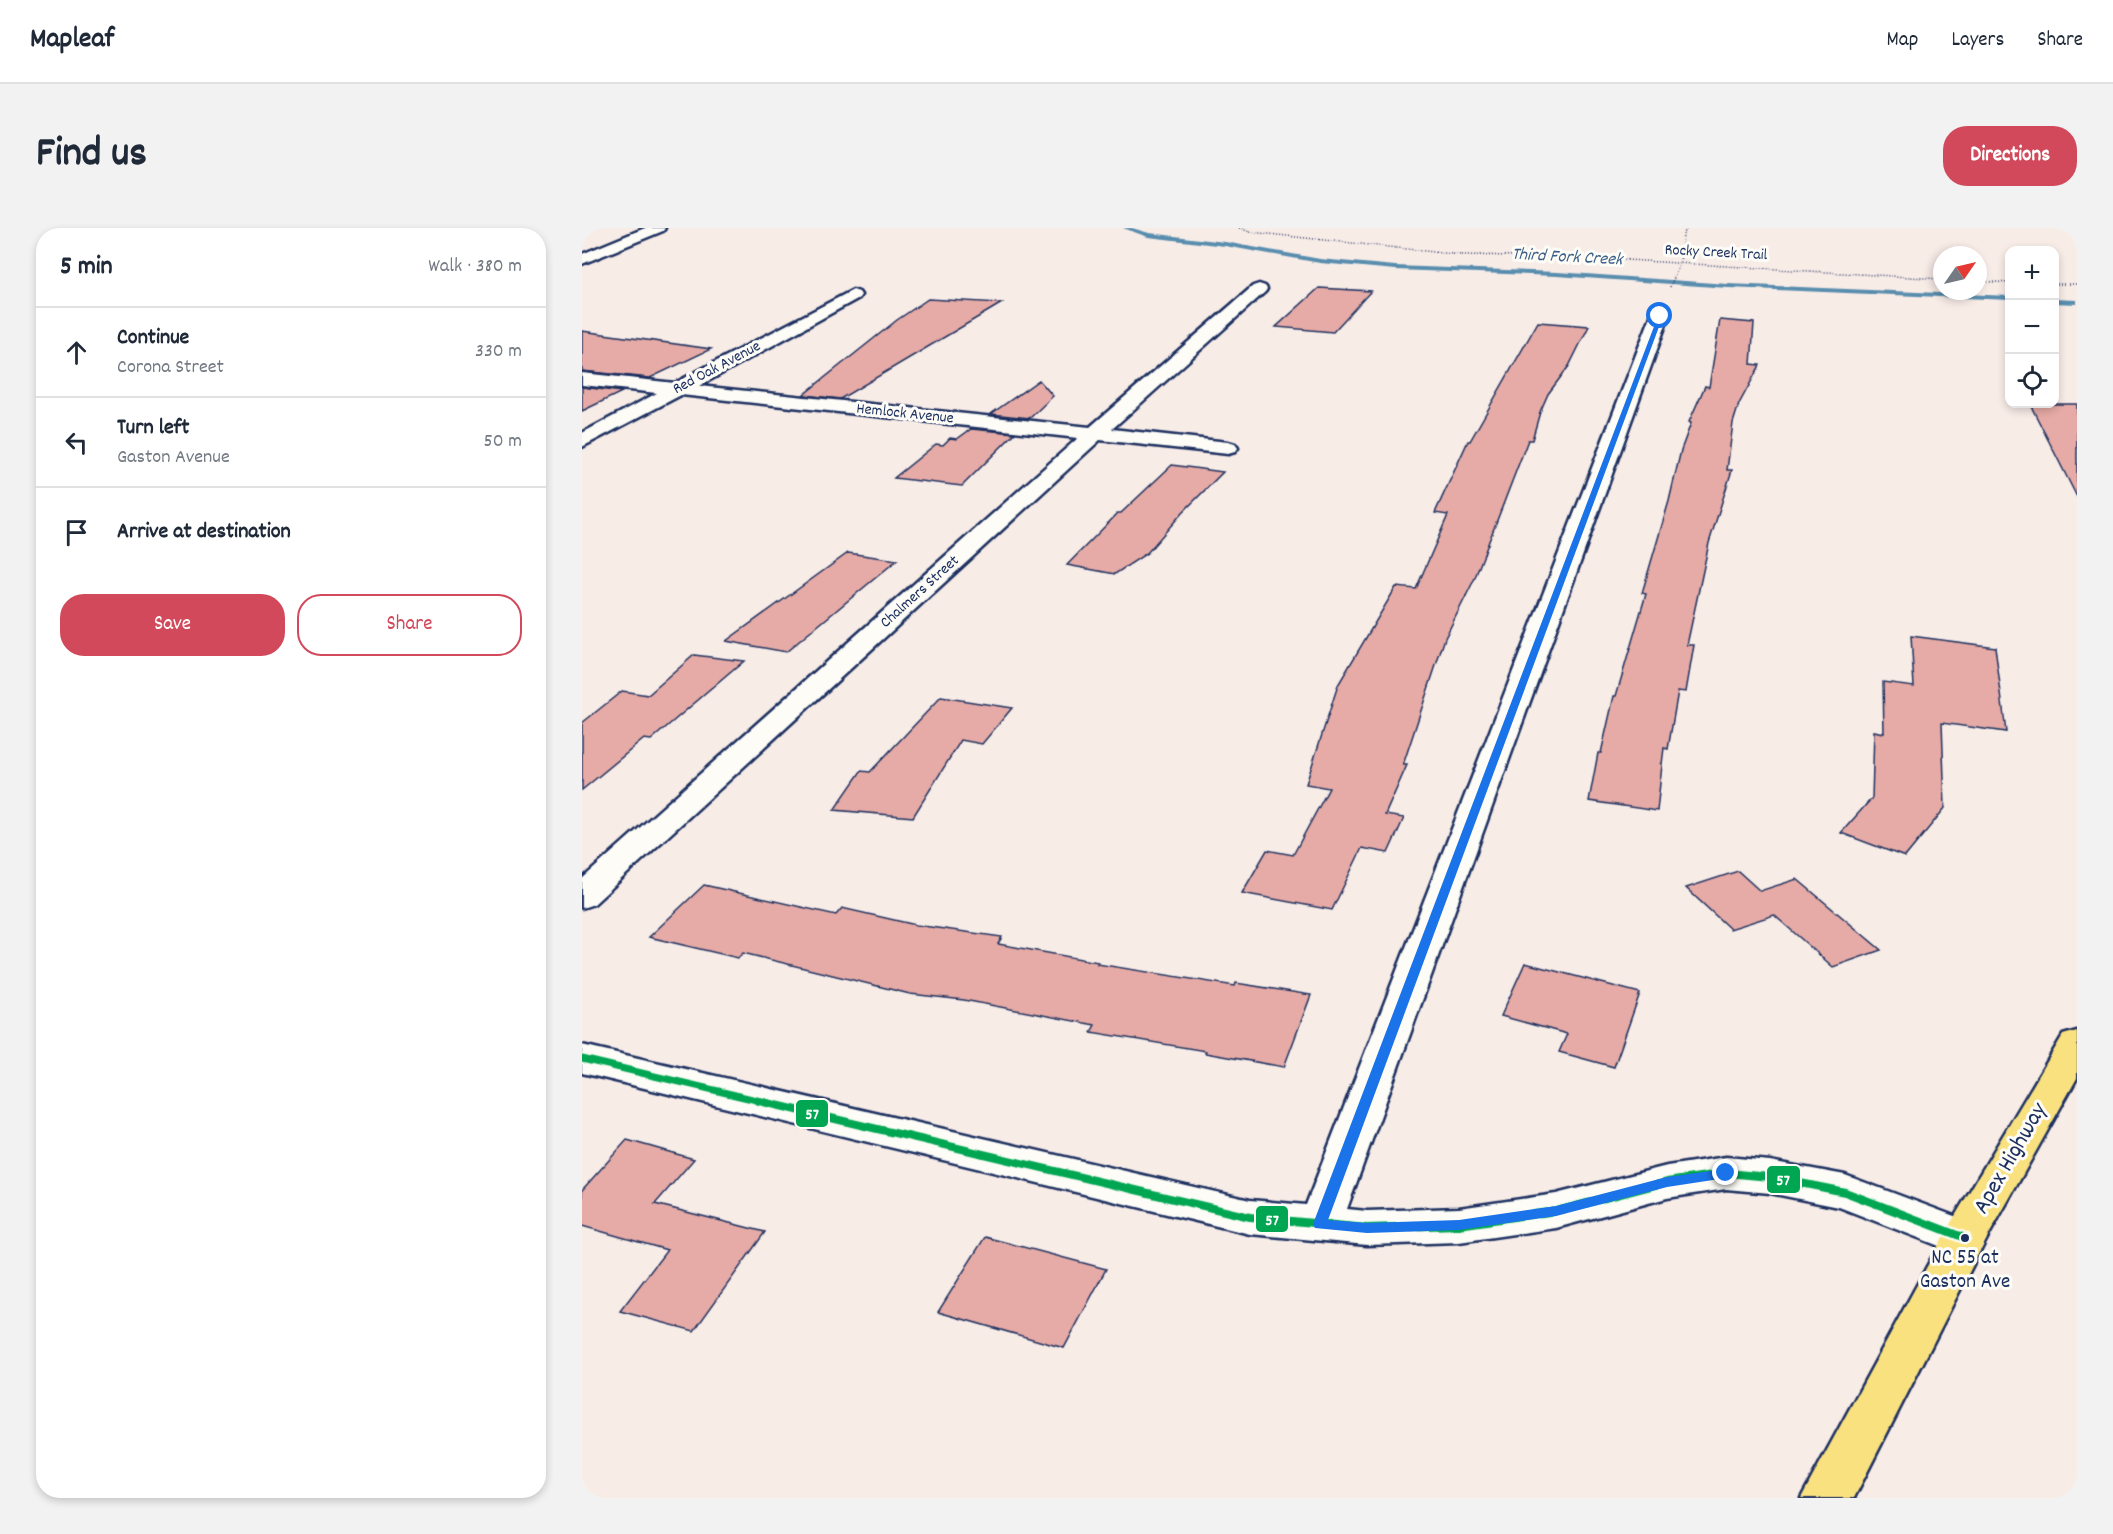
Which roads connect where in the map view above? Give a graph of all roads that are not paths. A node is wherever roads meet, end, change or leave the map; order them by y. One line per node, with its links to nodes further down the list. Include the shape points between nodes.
1 (658, 228): 2 (street)
2 (582, 260)
3 (1259, 289): 8 (street, Chalmers Street)
4 (853, 295): 7 (street, Red Oak Avenue)
5 (1660, 316): 14 (street)
6 (582, 378): 7 (street, Hemlock Avenue)
7 (678, 389): 8 (street, Hemlock Avenue); 9 (street, Red Oak Avenue)
8 (1095, 434): 10 (street, Hemlock Avenue); 11 (street, Chalmers Street)
9 (582, 441)
10 (1228, 448)
11 (582, 897)
12 (2077, 1044): 15 (main road, Apex Highway)
13 (582, 1059): 14 (street, via 1250,1217)
14 (1320, 1224): 15 (street, via 1367,1228 1459,1225 1556,1211 1667,1182 1726,1173 1845,1192)
15 (1965, 1238): 16 (main road, Apex Highway)
16 (1827, 1498)

